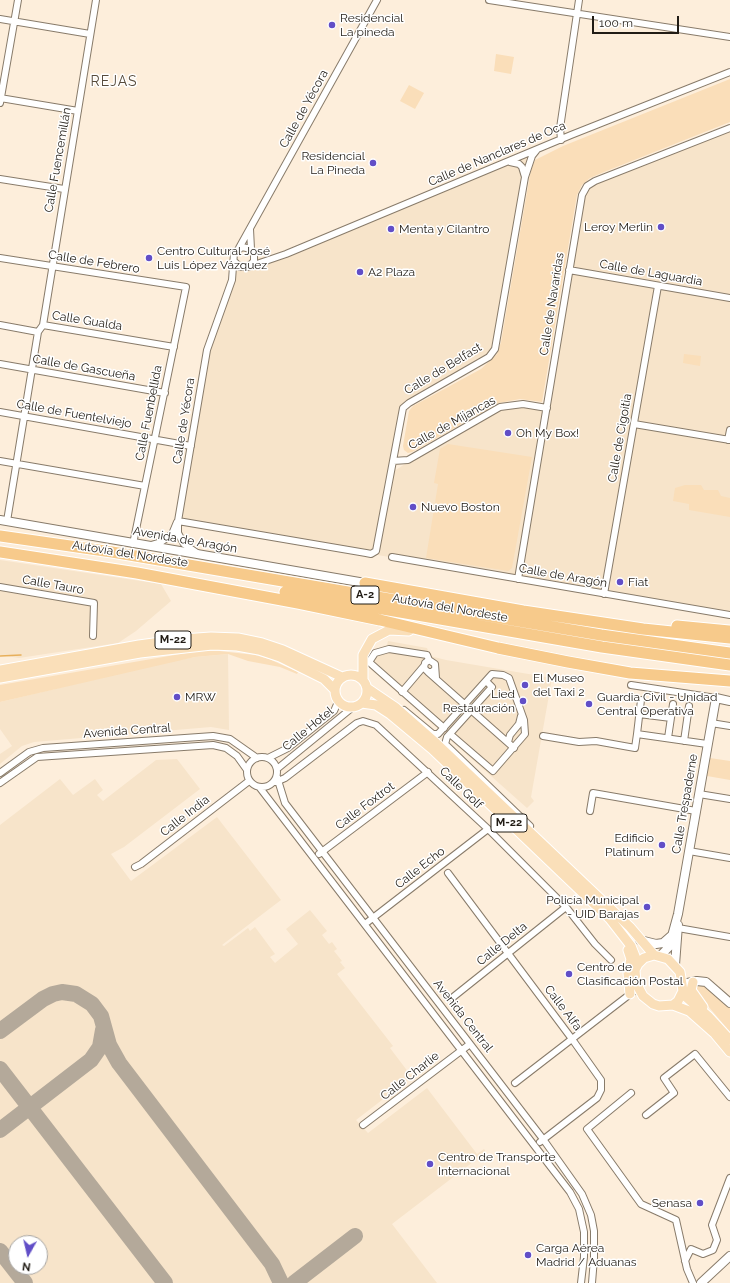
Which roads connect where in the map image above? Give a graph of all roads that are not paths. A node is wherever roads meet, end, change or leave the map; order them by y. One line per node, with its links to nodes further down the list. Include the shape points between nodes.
1 (18, 0): 8 (street)
2 (96, 0): 9 (street, Calle Fuencemillán)
3 (377, 0): 21 (street, Calle de Yécora)
4 (489, 0): 6 (street)
5 (579, 0): 6 (street)
6 (577, 13): 10 (street); 15 (street, via 560,128)
7 (0, 19): 8 (street)
8 (14, 22): 9 (street); 12 (street)
9 (90, 34): 13 (street, Calle Fuencemillán)
10 (730, 37)
11 (730, 72): 15 (street, Calle de Nanclares de Oca)
12 (0, 100): 13 (street)
13 (78, 111): 20 (street, Calle Fuencemillán)
14 (730, 128): 30 (street, Calle de Navaridas, via 587,186 582,195)
15 (561, 140): 16 (street, Calle de Nanclares de Oca)
16 (536, 151): 17 (street, Calle de Nanclares de Oca); 18 (street, Calle de Belfast)
17 (510, 162): 18 (street, via 522,167); 26 (street, Calle de Nanclares de Oca)
18 (525, 177): 51 (street, Calle de Belfast, via 495,349 489,357 403,408)
19 (0, 179): 20 (street)
20 (64, 189): 28 (street, Calle Fuencemillán)
21 (250, 229): 22 (street, Calle de Yécora); 23 (street)
22 (239, 248): 23 (street); 27 (street, via 234,253)
23 (251, 249): 24 (street)
24 (255, 257): 26 (street, Calle de Nanclares de Oca); 29 (street, via 252,265)
25 (0, 258): 28 (street, Calle de Febrero)
26 (272, 259): 29 (street, Calle de Nanclares de Oca)
27 (234, 261): 29 (street, via 240,267); 31 (street, Calle de Yécora)
28 (52, 267): 33 (street, Calle de Febrero); 36 (street, Calle Fuencemillán)
29 (246, 268): 31 (street, Calle de Yécora)
30 (569, 270): 32 (street, Calle de Laguardia); 42 (street, Calle de Navaridas)
31 (232, 280): 49 (street, Calle de Yécora, via 207,350)
32 (658, 286): 34 (street, Calle de Laguardia); 45 (street, Calle de Cigoitia)
33 (186, 287): 38 (street, Calle Fuenbellida)
34 (730, 298)
35 (0, 325): 37 (street, Calle Gualda)
36 (43, 325): 37 (street, Calle Gualda); 38 (street, Calle Gualda)
37 (38, 332): 40 (street)
38 (174, 347): 41 (street, Calle Fuenbellida)
39 (0, 364): 40 (street, Calle de Gascueña)
40 (32, 370): 41 (street, Calle de Gascueña); 44 (street)
41 (164, 393): 47 (street, Calle Fuenbellida)
42 (547, 408): 51 (street, Calle de Mijancas, via 522,404 500,407 408,460); 65 (street, Calle de Navaridas)
43 (0, 412): 44 (street, Calle de Fuentelviejo)
44 (24, 416): 47 (street, Calle de Fuentelviejo); 52 (street)
45 (634, 424): 48 (street); 68 (street, Calle de Cigoitia)
46 (730, 430): 48 (street)
47 (155, 440): 49 (street, Calle de Fuentelviejo); 53 (street, Calle Fuenbellida)
48 (729, 440)
49 (191, 446): 55 (street, Calle de Yécora)
50 (0, 461): 52 (street)
51 (393, 461): 61 (street, Calle de Belfast, via 378,548)
52 (17, 464): 53 (street); 54 (street)
53 (145, 486): 57 (street, Calle Fuenbellida)
54 (3, 520): 57 (street, Avenida de Aragón)
55 (178, 521): 58 (street, Calle de Yécora, via 167,539); 61 (street, Avenida de Aragón); 62 (street, Calle de Yécora, via 178,533 184,544)
56 (0, 536): 75 (highway, Autovía del Nordeste / A-2, via 112,552 601,635)
57 (133, 544): 58 (street, Avenida de Aragón)
58 (148, 546): 62 (street, Avenida de Aragón)
59 (0, 547): 69 (highway, Autovía del Nordeste / A-2)
60 (0, 552): 64 (highway)
61 (372, 554)
62 (200, 555): 66 (street, Avenida de Aragón)
63 (392, 557): 65 (street, Calle de Aragón)
64 (137, 573): 69 (highway, via 392,615); 74 (highway, via 304,604)
65 (518, 579): 68 (street, Calle de Aragón)
66 (365, 583): 71 (highway, via 569,615); 73 (highway, via 569,618)
67 (0, 587): 72 (street, Calle Tauro, via 94,603)
68 (604, 594): 70 (street, Calle de Aragón)
69 (404, 613): 77 (highway, Autovía del Nordeste / A-2, via 602,647)
70 (730, 615)
71 (730, 631)
72 (93, 636)
73 (730, 638)
74 (472, 642): 86 (highway, via 630,673); 87 (main road, via 389,630 372,639 363,655)
75 (730, 653)
76 (429, 660): 78 (street); 79 (street, via 435,664); 90 (street, via 427,655 389,649 375,653 369,662)
77 (730, 665)
78 (424, 666): 81 (street); 90 (street)
79 (435, 669): 81 (street); 84 (street)
80 (0, 670): 82 (main road, M-22, via 183,638 211,637 238,638 262,643)
81 (428, 672): 84 (street)
82 (342, 677): 87 (main road, via 354,675); 89 (main road)
83 (0, 678): 89 (main road, M-22, via 140,654 212,645 237,646 280,657 324,679)
84 (436, 678): 96 (street)
85 (486, 681): 96 (street); 101 (street, via 492,687); 103 (street, via 494,674 507,676)
86 (730, 681)
87 (365, 684): 95 (main road, via 366,699); 100 (main road, M-22)
88 (632, 685): 91 (street)
89 (334, 689): 94 (main road)
90 (402, 692): 107 (street)
91 (716, 698): 93 (street); 105 (street, Calle Trespaderne)
92 (641, 700): 102 (street)
93 (730, 701)
94 (338, 702): 99 (main road); 119 (street, Calle Hotel, via 334,711 288,748)
95 (362, 703): 99 (main road); 143 (main road, M-22, via 380,708 432,749)
96 (465, 704): 101 (street); 107 (street)
97 (673, 704): 104 (street)
98 (689, 706): 114 (street)
99 (353, 707): 124 (street, Calle Hotel)
100 (395, 707): 107 (street, via 406,711 433,734 438,734); 133 (main road, M-22)
101 (472, 710): 108 (street); 109 (street)
102 (639, 714): 104 (street); 110 (street)
103 (521, 715): 111 (street, via 519,724); 117 (street, via 526,728 525,734)
104 (671, 718): 113 (street)
105 (711, 723): 106 (street); 116 (street, Calle Trespaderne)
106 (730, 726)
107 (444, 728)
108 (450, 734): 117 (street, via 493,771); 133 (street, via 445,744 533,829)
109 (500, 734): 111 (street); 115 (street)
110 (637, 734): 112 (street, via 635,748); 113 (street)
111 (510, 735): 115 (street)
112 (544, 736)
113 (668, 738): 114 (street)
114 (684, 741): 116 (street)
115 (508, 742): 117 (street)
116 (707, 744): 128 (street, Calle Trespaderne)
117 (514, 748)
118 (256, 758): 119 (street); 120 (street); 123 (street, Avenida Central, via 230,739 213,736 43,748 29,752)
119 (268, 758): 124 (street)
120 (247, 770): 125 (street); 126 (street, Avenida Central, via 237,756 226,748 213,745 37,757)
121 (294, 770): 122 (street, Calle Golf, via 363,721 376,725); 124 (street, Calle Golf); 124 (street)
122 (428, 772): 132 (street, Calle Golf); 135 (street, Calle Foxtrot)
123 (0, 773)
124 (277, 776): 127 (street, via 270,786); 135 (street, Avenida Central, via 285,803)
125 (249, 780): 127 (street); 138 (street, Calle India)
126 (0, 783)
127 (260, 788): 136 (street, Avenida Central)
128 (699, 794): 129 (street); 131 (street, Calle Trespaderne)
129 (730, 799)
130 (590, 811): 131 (street, via 593,793)
131 (696, 811): 134 (street, Calle Trespaderne)
132 (488, 829): 140 (street, Calle Golf); 142 (street, Calle Echo)
133 (544, 845): 148 (main road, M-22, via 630,927)
134 (689, 851): 137 (street); 141 (street, Calle Trespaderne)
135 (322, 852): 136 (street, Calle Foxtrot); 142 (street, Avenida Central)
136 (315, 858): 144 (street, Avenida Central)
137 (730, 858)
138 (134, 867)
139 (448, 873): 149 (street, Calle Alfa)
140 (566, 908): 149 (street, Calle Delta); 151 (street, Calle Golf)
141 (678, 914): 145 (street, Calle Trespaderne); 146 (street, Calle Trespaderne)
142 (373, 918): 144 (street, Calle Echo); 163 (street, Avenida Central)
143 (610, 919): 152 (main road, M-22, via 631,946); 156 (main road, via 630,954 628,973)
144 (365, 924): 164 (street, Avenida Central)
145 (678, 928): 147 (street); 153 (street, Calle Trespaderne)
146 (671, 936): 148 (street, via 663,943 656,944); 150 (street, Calle Trespaderne, via 668,947)
147 (730, 937)
148 (640, 940): 150 (main road, M-22)
149 (508, 953): 157 (street, Calle Delta); 161 (street, Calle Alfa)
150 (657, 955): 152 (main road, via 644,958); 153 (main road)
151 (611, 960)
152 (638, 964): 156 (main road)
153 (675, 965): 155 (main road, via 680,972)
154 (693, 982): 155 (street); 158 (street, via 706,982); 160 (main road, via 693,993)
155 (683, 988): 159 (main road, via 678,1001); 160 (main road, via 695,1005)
156 (634, 991): 159 (main road, via 653,1004); 161 (street)
157 (452, 998)
158 (730, 1003)
159 (673, 1005): 165 (main road, via 689,1011 715,1034)
160 (709, 1017): 162 (main road)
161 (572, 1039): 166 (street); 171 (street, Calle Alfa, via 601,1080 601,1090 597,1098)
162 (730, 1040)
163 (470, 1044): 164 (street, Calle Charlie); 171 (street, Avenida Central)
164 (462, 1050): 170 (street, Calle Charlie); 172 (street, Avenida Central)
165 (730, 1052)
166 (516, 1083)
167 (631, 1092): 175 (street, via 587,1129 641,1204 676,1220)
168 (730, 1097): 169 (street, via 695,1054 664,1078 674,1093)
169 (646, 1115)
170 (364, 1126)
171 (543, 1139): 172 (street, Calle Alfa); 177 (street, Avenida Central, via 582,1194 588,1207 595,1243)
172 (535, 1145): 176 (street, Avenida Central, via 570,1192 579,1209 584,1243)
173 (730, 1178): 175 (street, via 712,1225 717,1240 713,1250 703,1254 691,1250)
174 (730, 1256): 179 (street)
175 (686, 1261): 178 (street)
176 (581, 1283)
177 (592, 1283)
178 (693, 1283)
179 (700, 1283)

